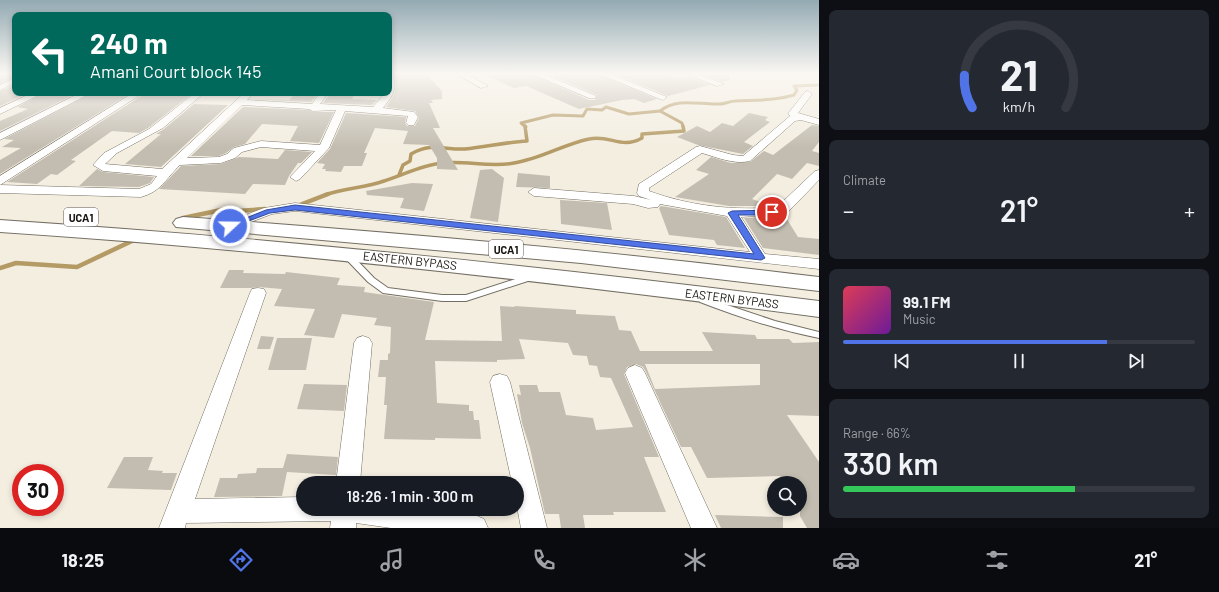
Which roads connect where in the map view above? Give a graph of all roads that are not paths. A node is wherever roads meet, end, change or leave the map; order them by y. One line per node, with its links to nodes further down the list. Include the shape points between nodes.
1 (29, 98): 13 (street)
2 (77, 98): 17 (street)
3 (132, 98): 23 (street)
4 (194, 98): 20 (street, via 146,134 101,161 99,165 103,168)
5 (243, 98): 9 (street)
6 (321, 98): 10 (street)
7 (386, 98): 12 (street)
8 (805, 98): 14 (street, via 794,113)
9 (238, 102): 10 (street); 19 (street)
10 (313, 108): 11 (street)
11 (341, 109): 12 (street); 18 (street)
12 (376, 110): 15 (street, via 411,114)
13 (0, 111)
14 (796, 117): 16 (street); 26 (street, via 746,159 700,149 643,187 643,193)
15 (411, 122)
16 (819, 122)
17 (0, 138)
18 (324, 148): 19 (street, via 261,144 238,150 232,156 221,160); 22 (street)
19 (176, 162): 20 (street)
20 (165, 173): 24 (street, via 156,187 141,193)
21 (819, 173): 28 (street, via 781,211)
22 (296, 177)
23 (0, 181)
24 (0, 189)
25 (534, 192): 26 (street, via 634,200 648,204)
26 (670, 203): 28 (street)
27 (0, 213): 30 (main road, EASTERN BYPASS / UCA1)
28 (732, 213): 32 (street)
29 (0, 226): 31 (main road, EASTERN BYPASS / UCA1, via 169,236)
30 (230, 226): 32 (street, via 269,211 295,207); 35 (main road, EASTERN BYPASS / UCA1, via 423,241 695,268)
31 (347, 254): 34 (main road, EASTERN BYPASS / UCA1); 34 (lane, via 370,280 386,291 442,298 466,298)
32 (761, 258): 33 (street)
33 (819, 264)
34 (540, 274): 36 (main road, EASTERN BYPASS / UCA1)
35 (819, 284)
36 (682, 291): 38 (main road, EASTERN BYPASS / UCA1); 39 (lane, via 745,316)
37 (258, 293): 47 (street)
38 (819, 309)
39 (819, 335)
40 (363, 343): 43 (street)
41 (635, 373): 51 (street)
42 (500, 382): 50 (street)
43 (349, 476)
44 (296, 512): 47 (street)
45 (344, 516): 48 (street)
46 (393, 516): 49 (street)
47 (175, 520)
48 (343, 528)
49 (475, 528)
50 (534, 528)
51 (704, 528)

